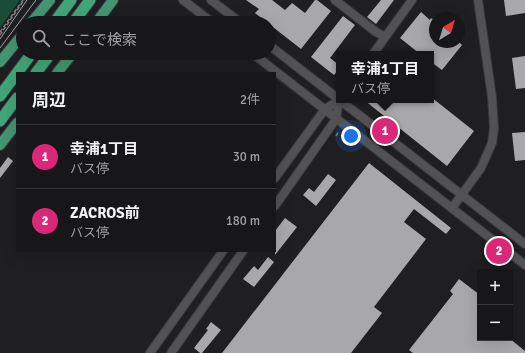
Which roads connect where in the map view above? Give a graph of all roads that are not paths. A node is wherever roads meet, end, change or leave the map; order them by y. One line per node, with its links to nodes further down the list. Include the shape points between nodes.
1 (50, 0): 10 (highway)
2 (71, 0): 11 (highway)
3 (90, 0): 12 (highway)
4 (113, 0): 13 (highway)
5 (184, 0): 14 (street)
6 (211, 0): 15 (street)
7 (335, 0): 16 (street)
8 (412, 0): 16 (street)
9 (478, 0): 41 (street, via 494,128 492,143 482,168)
10 (37, 16)
11 (59, 16)
12 (78, 16)
13 (101, 16)
14 (204, 16)
15 (231, 16)
16 (385, 37): 19 (street)
17 (16, 43): 24 (highway)
18 (276, 50): 30 (street)
19 (375, 51)
20 (27, 60): 25 (highway)
21 (46, 60): 26 (highway)
22 (67, 60): 27 (highway)
23 (261, 60): 35 (street)
24 (0, 62)
25 (18, 72)
26 (37, 72)
27 (58, 72)
28 (16, 74): 29 (highway)
29 (0, 96)
30 (336, 98)
31 (16, 99): 37 (highway)
32 (336, 102): 35 (street)
33 (339, 103): 36 (street)
34 (343, 103): 41 (street)
35 (325, 109): 36 (street); 40 (street)
36 (336, 119): 42 (street); 43 (street)
37 (0, 121)
38 (16, 124): 39 (highway)
39 (0, 145)
40 (276, 177)
41 (461, 195): 43 (street); 44 (street)
42 (276, 205)
43 (452, 208): 47 (street)
44 (525, 244)
45 (222, 252): 48 (street)
46 (242, 252): 49 (street)
47 (525, 265)
48 (150, 353)
49 (172, 353)

